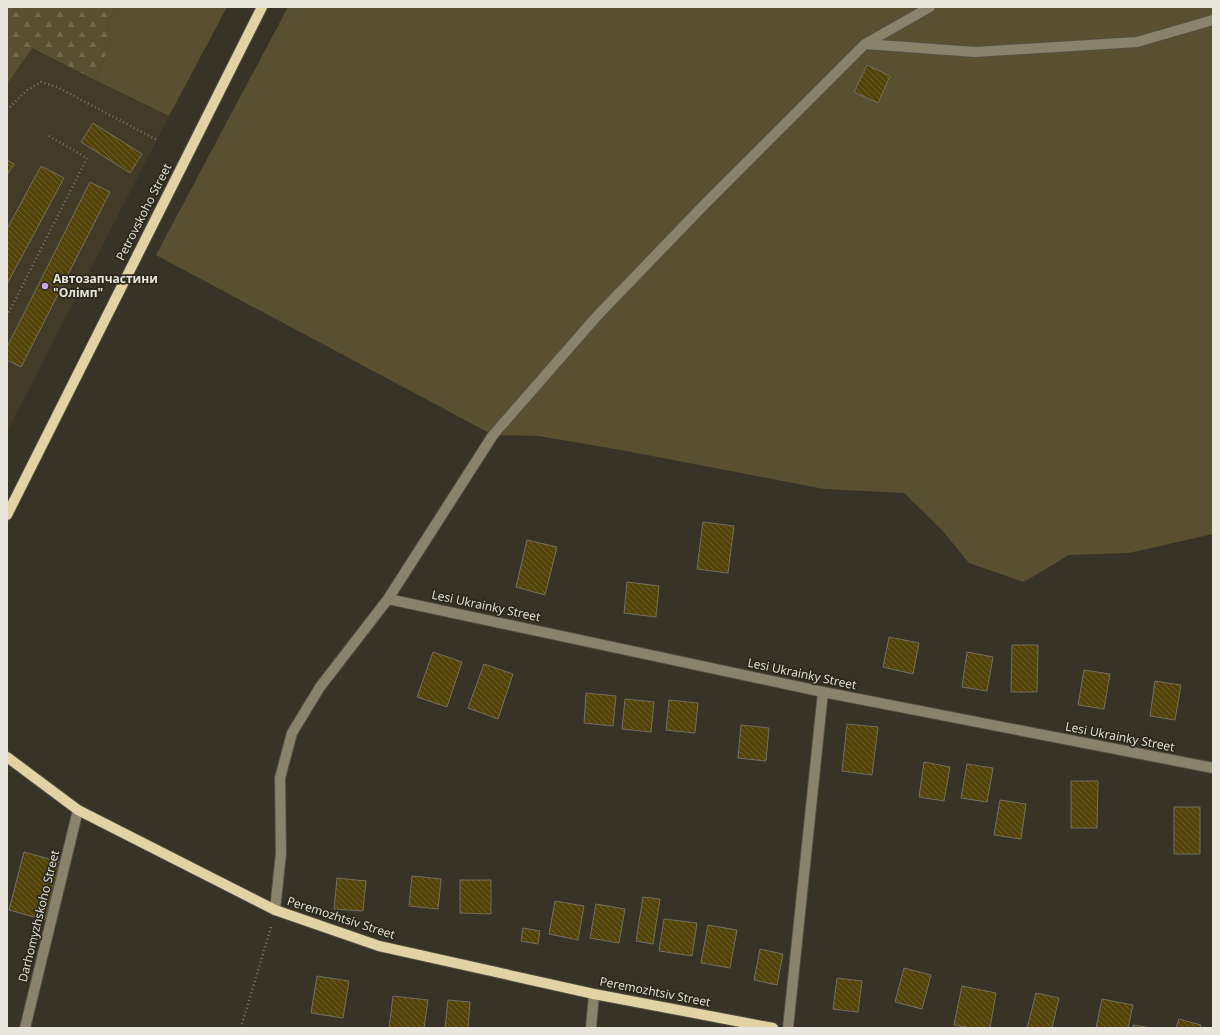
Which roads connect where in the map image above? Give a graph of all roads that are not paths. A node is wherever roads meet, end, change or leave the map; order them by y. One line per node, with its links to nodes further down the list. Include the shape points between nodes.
1 (262, 7): 5 (main road, Petrovskoho Street)
2 (930, 7): 4 (street)
3 (1213, 20): 4 (street, via 1137,42 975,52)
4 (865, 44): 6 (street, via 704,204 597,316 498,429)
5 (7, 515)
6 (388, 599): 7 (street, Lesi Ukrainky Street); 11 (street, via 320,687 292,733 280,778 281,853)
7 (823, 692): 9 (street, Lesi Ukrainky Street); 16 (street)
8 (7, 757): 10 (main road, Peremozhtsiv Street)
9 (1213, 768)
10 (78, 810): 11 (main road, Peremozhtsiv Street); 13 (street, Darhomyzhskoho Street)
11 (276, 910): 12 (main road, Peremozhtsiv Street, via 379,946)
12 (594, 994): 14 (street); 15 (main road, Peremozhtsiv Street)
13 (25, 1028)
14 (591, 1028)
15 (773, 1028)
16 (788, 1028)

